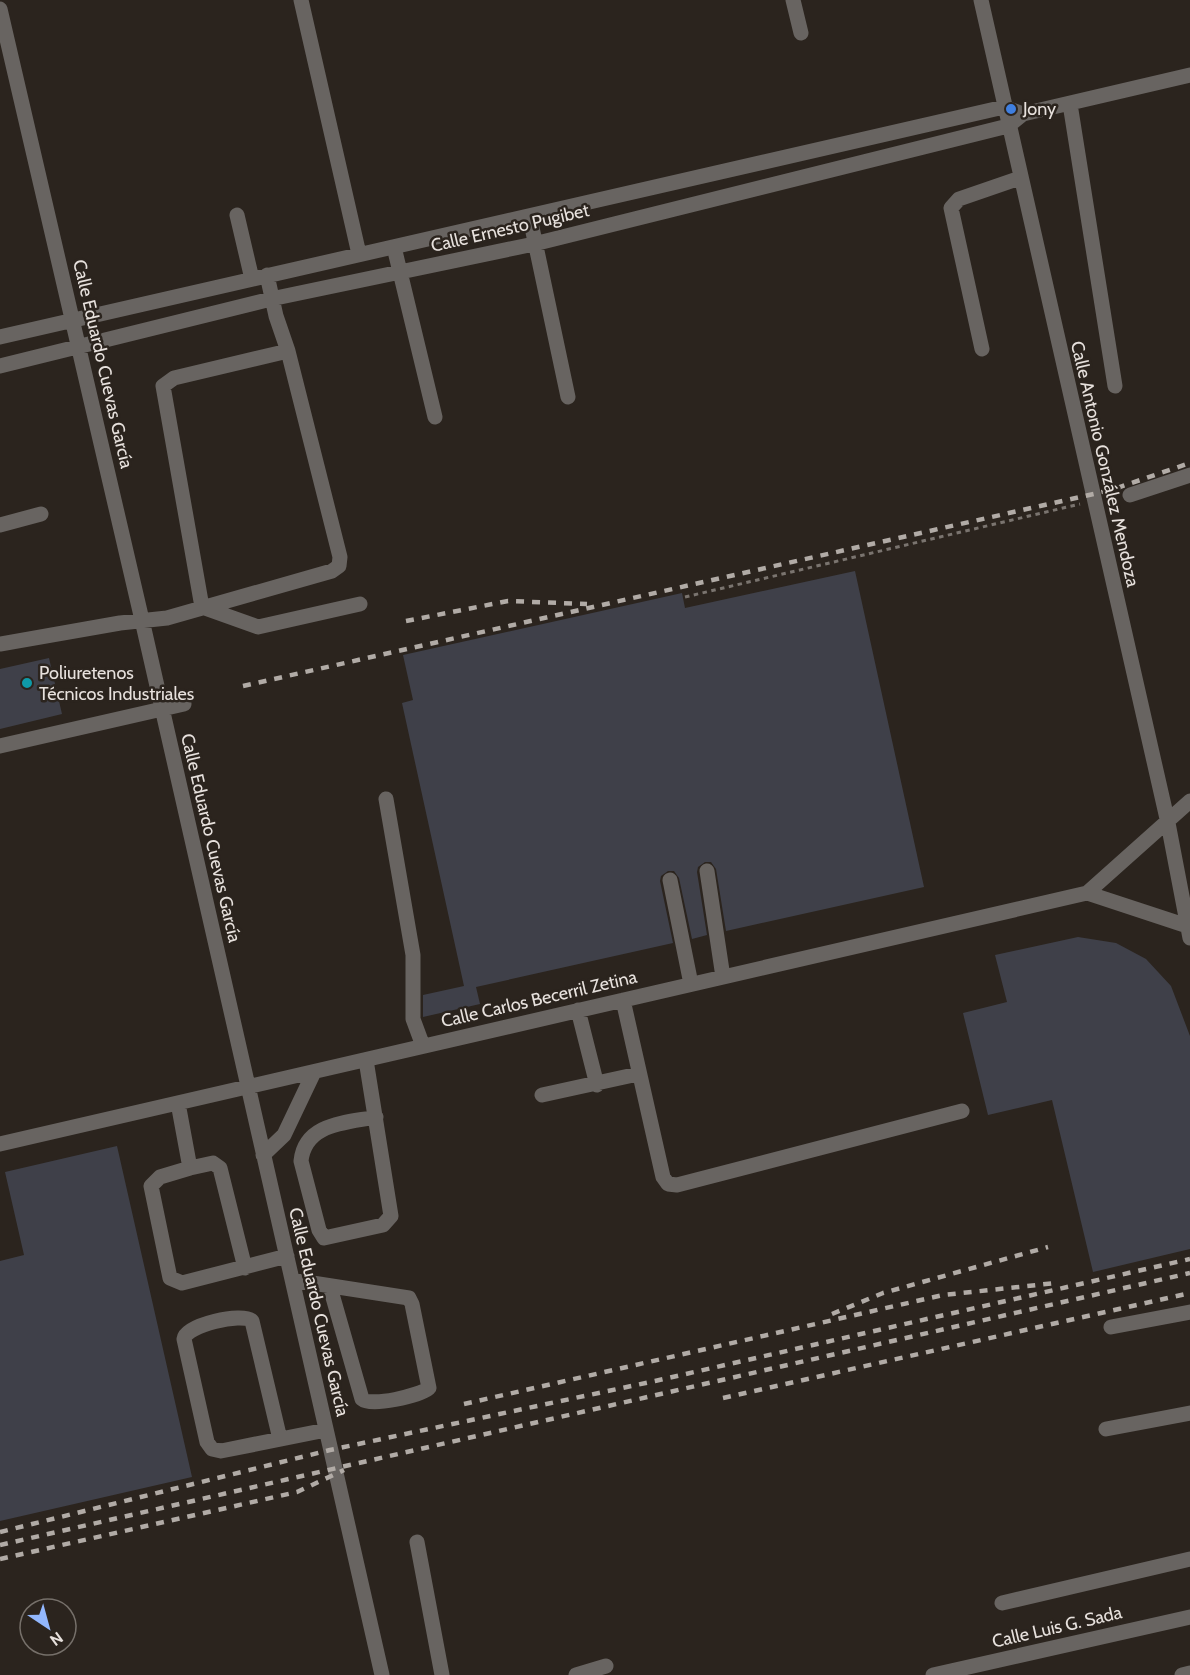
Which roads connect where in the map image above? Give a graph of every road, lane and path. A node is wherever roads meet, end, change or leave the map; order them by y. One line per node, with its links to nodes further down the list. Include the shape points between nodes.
1 (301, 0): 18 (street)
2 (793, 0): 5 (street)
3 (981, 0): 8 (street, Calle Antonio González Mendoza)
4 (0, 9): 22 (street, Calle Eduardo Cuevas García)
5 (801, 33)
6 (1190, 75): 7 (street, Calle Ernesto Pugibet)
7 (1070, 104): 9 (street, Calle Ernesto Pugibet); 28 (street)
8 (1004, 107): 9 (street); 10 (street, Calle Antonio González Mendoza); 12 (street, Calle Ernesto Pugibet)
9 (1023, 114): 10 (street, Calle Ernesto Pugibet)
10 (1008, 126): 11 (street, Calle Antonio González Mendoza); 15 (street, Calle Ernesto Pugibet)
11 (1020, 177): 25 (street, via 959,199 951,208); 46 (street, Calle Antonio González Mendoza)
12 (633, 192): 14 (street, Calle Ernesto Pugibet); 15 (street)
13 (237, 215): 20 (street)
14 (530, 218): 16 (street); 17 (street, Calle Ernesto Pugibet)
15 (638, 219): 16 (street, Calle Ernesto Pugibet)
16 (534, 244): 19 (street, Calle Ernesto Pugibet); 29 (street)
17 (394, 247): 18 (street, Calle Ernesto Pugibet); 19 (street)
18 (359, 254): 20 (street, Calle Ernesto Pugibet)
19 (401, 272): 21 (street, Calle Ernesto Pugibet); 30 (street)
20 (259, 277): 21 (street); 22 (street, Calle Ernesto Pugibet)
21 (271, 299): 24 (street, Calle Ernesto Pugibet); 26 (street)
22 (72, 320): 23 (street, Calle Ernesto Pugibet); 24 (street, Calle Eduardo Cuevas García)
23 (1, 337): 27 (street)
24 (78, 345): 27 (street, Calle Ernesto Pugibet); 39 (street, Calle Eduardo Cuevas García)
25 (982, 349)
26 (288, 351): 38 (street, via 174,378 163,386); 38 (street, via 340,561 332,571)
27 (4, 365)
28 (1115, 386)
29 (568, 397)
30 (435, 417)
31 (1190, 475): 32 (street)
32 (1130, 495)
33 (1074, 506): 36 (path)
34 (42, 514): 35 (street)
35 (0, 525)
36 (685, 597)
37 (360, 604): 38 (street, via 258,627)
38 (202, 607): 39 (street, via 167,618)
39 (142, 620): 40 (street); 42 (street, Calle Eduardo Cuevas García)
40 (0, 644)
41 (184, 704): 42 (street)
42 (162, 708): 43 (street); 60 (street, Calle Eduardo Cuevas García)
43 (0, 746)
44 (386, 799): 55 (street, via 413,955 413,1018)
45 (1190, 801): 46 (street, Calle Carlos Becerril Zetina)
46 (1168, 823): 49 (street, Calle Carlos Becerril Zetina); 50 (street, Calle Antonio González Mendoza)
47 (707, 871): 51 (street)
48 (670, 880): 52 (street)
49 (1087, 893): 50 (street); 51 (street, Calle Carlos Becerril Zetina)
50 (1189, 930)
51 (723, 977): 52 (street, Calle Carlos Becerril Zetina)
52 (691, 984): 53 (street, Calle Carlos Becerril Zetina)
53 (623, 1000): 54 (street, Calle Carlos Becerril Zetina); 58 (street)
54 (578, 1010): 55 (street, Calle Carlos Becerril Zetina); 59 (street)
55 (423, 1046): 56 (street, Calle Carlos Becerril Zetina)
56 (366, 1060): 57 (street, Calle Carlos Becerril Zetina); 64 (street)
57 (314, 1072): 60 (street, Calle Carlos Becerril Zetina); 66 (street, via 284,1135)
58 (638, 1074): 59 (street); 63 (street, via 663,1177 673,1185)
59 (597, 1085): 61 (street)
60 (248, 1087): 62 (street, Calle Carlos Becerril Zetina); 66 (street, Calle Eduardo Cuevas García)
61 (542, 1095)
62 (178, 1103): 65 (street, Calle Carlos Becerril Zetina); 67 (street)
63 (962, 1112)
64 (376, 1118): 64 (street, via 390,1220 324,1238 301,1161 306,1143 325,1128)
65 (0, 1144)
66 (263, 1155): 68 (street, Calle Eduardo Cuevas García)
67 (190, 1168): 69 (street, via 213,1163 220,1167); 69 (street, via 160,1177 151,1186 170,1278 182,1283)
68 (287, 1256): 69 (street); 70 (street, Calle Eduardo Cuevas García)
69 (245, 1268)
70 (293, 1280): 71 (street); 76 (street, Calle Eduardo Cuevas García)
71 (330, 1287): 71 (street, via 409,1298 429,1388 374,1403 362,1399)
72 (1190, 1312): 73 (street)
73 (1111, 1327)
74 (1190, 1413): 75 (street)
75 (1106, 1429)
76 (326, 1430): 77 (street); 84 (street, Calle Eduardo Cuevas García)
77 (280, 1439): 77 (street, via 220,1451 209,1446 184,1339 186,1332 240,1316 252,1321)
78 (417, 1542): 85 (street)
79 (1190, 1559): 80 (street)
80 (1002, 1603)
81 (1190, 1617): 87 (street, Calle Luis G. Sada)
82 (606, 1666): 86 (street)
83 (1190, 1673): 88 (street)
84 (382, 1675)
85 (442, 1675)
86 (576, 1675)
87 (933, 1675)
88 (1182, 1675)

